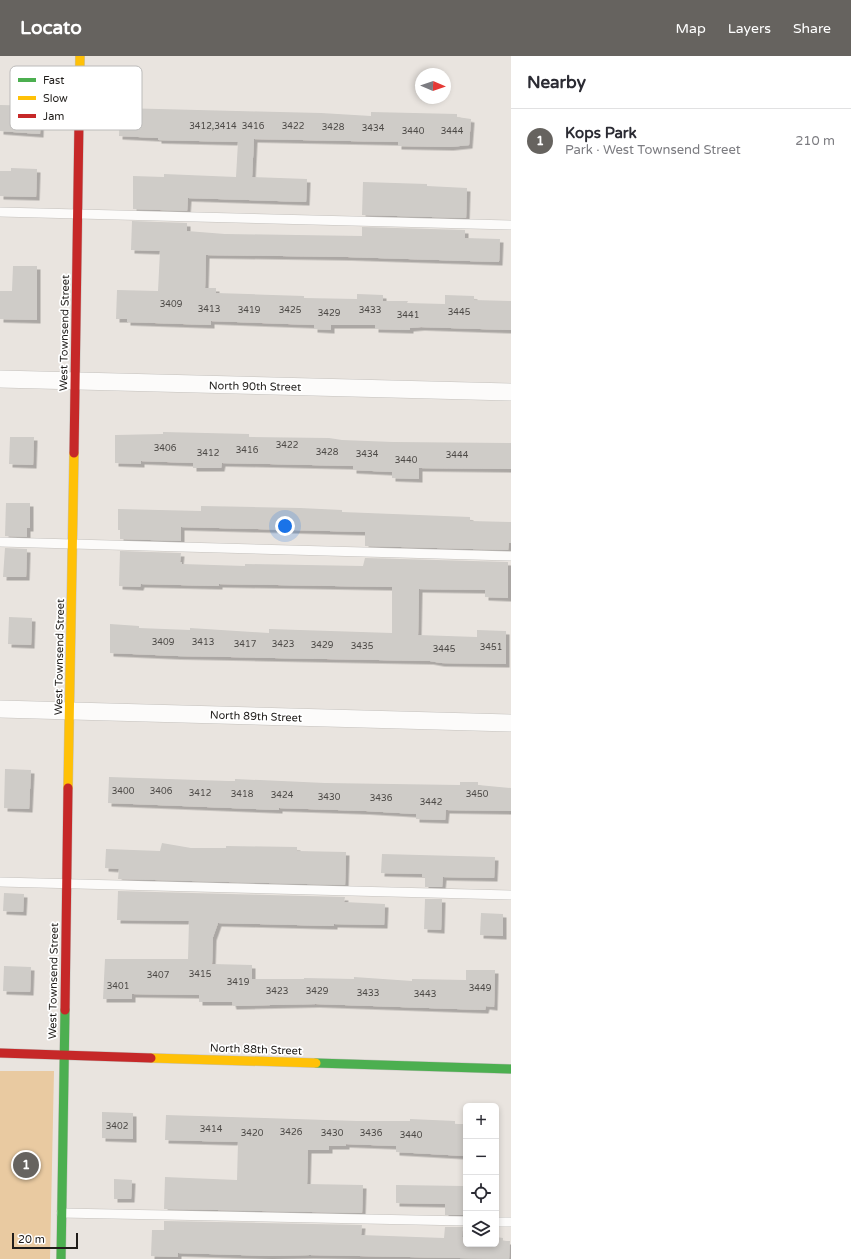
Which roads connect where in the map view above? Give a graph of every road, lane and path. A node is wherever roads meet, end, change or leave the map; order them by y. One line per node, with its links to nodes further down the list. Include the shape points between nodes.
1 (80, 56): 2 (street, West Townsend Street)
2 (80, 66)
3 (79, 130): 5 (street, West Townsend Street)
4 (0, 212): 5 (lane)
5 (78, 214): 6 (lane); 8 (street, West Townsend Street)
6 (511, 225)
7 (0, 379): 8 (street, North 90th Street)
8 (76, 382): 9 (street, North 90th Street); 11 (street, West Townsend Street)
9 (511, 392)
10 (0, 542): 11 (lane)
11 (73, 544): 12 (lane); 14 (street, West Townsend Street)
12 (511, 556)
13 (0, 709): 14 (street, North 89th Street)
14 (70, 710): 15 (street, North 89th Street); 17 (street, West Townsend Street)
15 (511, 723)
16 (0, 882): 17 (lane)
17 (66, 884): 18 (lane); 20 (street, West Townsend Street)
18 (511, 895)
19 (0, 1053): 20 (street, North 88th Street)
20 (64, 1054): 21 (street, North 88th Street); 22 (street, West Townsend Street)
21 (511, 1069)
22 (61, 1213): 23 (lane); 26 (street, West Townsend Street)
23 (463, 1221)
24 (499, 1222): 25 (lane)
25 (511, 1222)
26 (61, 1259)

